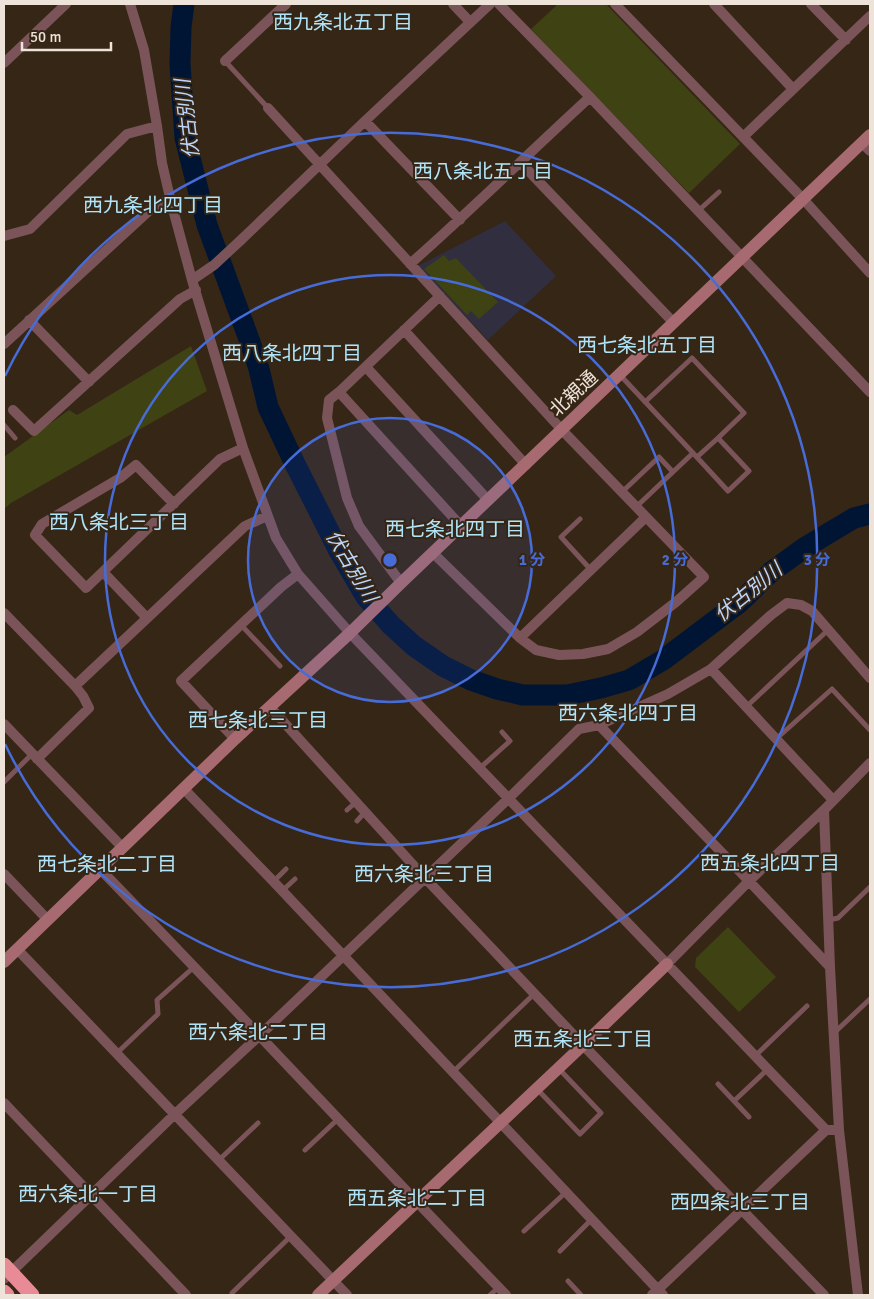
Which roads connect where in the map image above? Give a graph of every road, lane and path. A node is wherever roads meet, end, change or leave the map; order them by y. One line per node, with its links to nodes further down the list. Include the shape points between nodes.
1 (66, 4): 14 (street)
2 (130, 4): 19 (street, via 144,50)
3 (286, 4): 13 (street)
4 (453, 4): 11 (street)
5 (490, 4): 11 (street)
6 (499, 4): 16 (street)
7 (615, 4): 20 (street)
8 (714, 4): 15 (street)
9 (811, 4): 12 (street)
10 (870, 16): 12 (street)
11 (470, 22): 18 (street)
12 (846, 40): 15 (street)
13 (225, 61): 17 (lane)
14 (4, 63)
15 (793, 89): 20 (street)
16 (590, 97): 22 (street); 27 (street)
17 (268, 108): 23 (street)
18 (365, 120): 23 (street); 28 (street)
19 (157, 126): 26 (street); 29 (street, via 127,134 30,229)
20 (743, 137): 25 (street)
21 (868, 143): 25 (street, 北親通)
22 (520, 162): 28 (street); 37 (street)
23 (319, 165): 31 (street); 33 (street, via 214,265)
24 (719, 192): 27 (lane)
25 (804, 200): 30 (street, 北親通); 32 (street)
26 (171, 202): 33 (street); 36 (street, via 152,208)
27 (698, 211): 30 (street)
28 (460, 220): 31 (street)
29 (4, 236)
30 (742, 258): 37 (street, 北親通); 44 (street)
31 (410, 264): 35 (street)
32 (870, 272)
33 (192, 280): 34 (street)
34 (196, 290): 42 (street, via 180,298); 51 (street)
35 (440, 296): 38 (street); 48 (street)
36 (29, 320): 39 (street); 42 (street)
37 (674, 323): 41 (street, 北親通)
38 (404, 330): 40 (street); 53 (street)
39 (4, 344)
40 (366, 367): 43 (street); 56 (street)
41 (620, 375): 45 (lane); 48 (street, 北親通)
42 (89, 382): 46 (street, via 34,431)
43 (338, 392): 62 (street); 67 (street, via 329,400 327,418 347,498 360,526)
44 (870, 392)
45 (645, 402): 50 (lane, via 692,358 744,413); 52 (lane)
46 (13, 410)
47 (4, 425): 49 (lane)
48 (562, 430): 53 (street, 北親通); 55 (street)
49 (15, 438)
50 (718, 438): 52 (lane); 52 (lane, via 749,471 728,491)
51 (243, 448): 57 (street, via 220,459); 59 (street)
52 (695, 455): 54 (lane)
53 (526, 465): 56 (street, 北親通)
54 (673, 472): 55 (lane, via 659,457); 58 (lane)
55 (622, 492): 58 (street)
56 (488, 500): 62 (street, 北親通)
57 (174, 504): 65 (street); 65 (street, via 136,465 120,478 42,524 35,535 86,588)
58 (636, 507): 60 (street)
59 (267, 516): 66 (street); 69 (street, via 245,526)
60 (646, 517): 64 (street); 73 (street, via 704,577 637,632 608,649 559,656 536,650)
61 (580, 520): 64 (lane, via 561,537)
62 (461, 526): 63 (street, 北親通)
63 (433, 553): 67 (street, 北親通); 73 (street)
64 (591, 570): 73 (street)
65 (103, 572): 69 (street)
66 (298, 574): 70 (street); 72 (street)
67 (401, 583): 72 (street, 北親通)
68 (4, 613): 77 (street)
69 (147, 618): 77 (street)
70 (241, 625): 74 (lane); 84 (street, via 181,681)
71 (828, 630): 75 (street, via 812,611 787,603); 76 (street); 79 (lane)
72 (350, 633): 78 (street, 北親通); 88 (street)
73 (520, 638)
74 (280, 666)
75 (710, 669): 79 (street); 81 (street, via 668,694)
76 (870, 678)
77 (75, 686): 86 (street, via 89,708)
78 (270, 707): 84 (street, 北親通); 93 (street)
79 (746, 707): 85 (street)
80 (4, 724): 86 (street)
81 (599, 725): 91 (street, via 579,729); 104 (street)
82 (870, 730): 85 (lane, via 832,689)
83 (502, 732): 88 (lane, via 510,741)
84 (235, 739): 90 (street, 北親通)
85 (776, 740): 92 (street)
86 (35, 757): 89 (lane); 98 (street)
87 (870, 763): 92 (street)
88 (480, 768): 91 (street)
89 (4, 782)
90 (184, 789): 98 (street, 北親通); 105 (street)
91 (509, 798): 102 (street); 113 (street)
92 (833, 800): 95 (street)
93 (356, 802): 94 (lane); 96 (street)
94 (347, 810)
95 (824, 810): 104 (street); 109 (street)
96 (366, 812): 97 (lane); 102 (street)
97 (357, 820)
98 (123, 848): 99 (street, 北親通)
99 (100, 869): 108 (street, 北親通); 114 (street)
100 (286, 870): 105 (lane)
101 (4, 874): 108 (street)
102 (426, 878): 111 (street); 116 (street)
103 (295, 879): 107 (lane)
104 (749, 881): 113 (street); 115 (street)
105 (273, 882): 107 (street)
106 (870, 887): 109 (lane, via 838,918)
107 (282, 891): 111 (street)
108 (47, 919): 110 (street, 北親通)
109 (827, 920): 115 (street)
110 (17, 949): 112 (street, 北親通); 122 (street)
111 (343, 956): 120 (street); 126 (street)
112 (4, 962)
113 (668, 964): 121 (street); 123 (street)
114 (194, 967): 120 (street); 122 (lane, via 157,1000 158,1014)
115 (830, 967): 119 (street)
116 (534, 994): 121 (street); 126 (lane)
117 (870, 999): 119 (lane)
118 (807, 1006): 123 (lane)
119 (833, 1033): 137 (street)
120 (260, 1035): 131 (street); 133 (street)
121 (583, 1045): 124 (street); 143 (street)
122 (117, 1053): 131 (street)
123 (755, 1056): 125 (street)
124 (559, 1068): 128 (street); 128 (lane, via 601,1113 580,1134)
125 (768, 1069): 129 (lane); 136 (street)
126 (452, 1072): 135 (street)
127 (718, 1084): 129 (lane)
128 (537, 1089): 135 (street)
129 (734, 1101): 132 (lane)
130 (4, 1103): 141 (street)
131 (175, 1114): 139 (street); 141 (street)
132 (749, 1117)
133 (338, 1119): 138 (lane); 142 (street)
134 (258, 1124): 139 (lane)
135 (500, 1124): 140 (street); 142 (street)
136 (826, 1130): 137 (street); 143 (street)
137 (839, 1130): 163 (street)
138 (305, 1150)
139 (219, 1160): 146 (street)
140 (565, 1193): 144 (street); 145 (lane)
141 (91, 1196): 148 (street); 157 (street)
142 (416, 1202): 149 (street); 151 (street)
143 (742, 1209): 154 (street); 162 (street)
144 (591, 1220): 147 (lane); 154 (street)
145 (524, 1231)
146 (291, 1236): 149 (street); 153 (lane)
147 (560, 1251)
148 (6, 1272): 156 (highway)
149 (334, 1281): 158 (street); 159 (street)
150 (568, 1281): 161 (lane)
151 (502, 1291): 160 (lane)
152 (4, 1292): 155 (highway)
153 (232, 1293)
154 (658, 1294)
155 (7, 1295)
156 (32, 1295)
157 (186, 1295)
158 (318, 1295)
159 (347, 1295)
160 (490, 1295)
161 (581, 1295)
162 (824, 1295)
163 (858, 1295)

